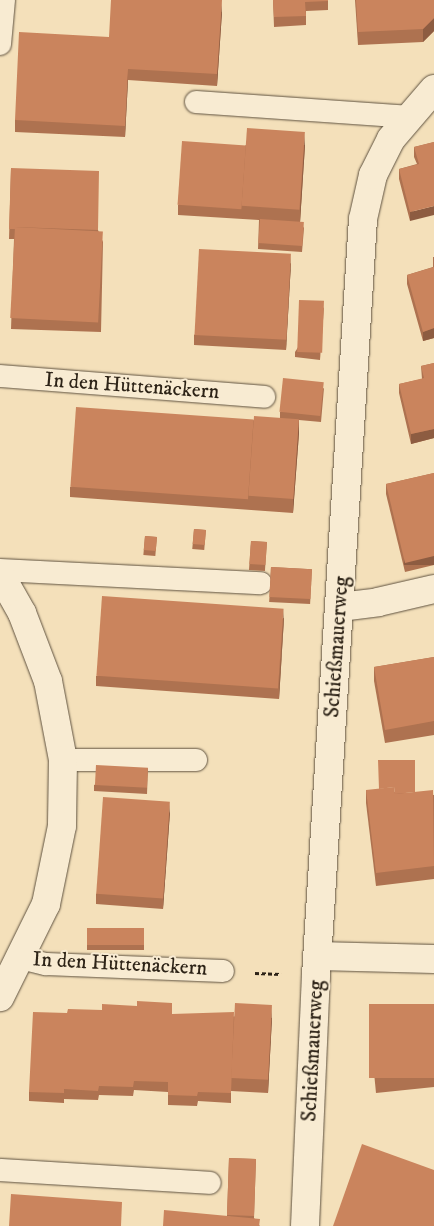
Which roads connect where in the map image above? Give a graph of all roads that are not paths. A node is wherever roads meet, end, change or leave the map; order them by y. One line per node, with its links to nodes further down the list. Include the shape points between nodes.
1 (4, 0): 2 (lane)
2 (0, 44)
3 (434, 89): 5 (street, Schießmauerweg)
4 (196, 102): 5 (lane)
5 (410, 117): 12 (street, Schießmauerweg, via 391,139 373,175 363,219)
6 (0, 376): 7 (lane, In den Hüttenäckern)
7 (264, 396)
8 (0, 570): 10 (lane)
9 (0, 574): 13 (street, In den Hüttenäckern, via 22,613 48,680)
10 (262, 583)
11 (434, 589): 12 (street)
12 (340, 607): 17 (street, Schießmauerweg)
13 (62, 760): 14 (lane); 15 (street, In den Hüttenäckern, via 62,826 46,904)
14 (196, 760)
15 (9, 954): 18 (lane, In den Hüttenäckern, via 46,964); 19 (street, In den Hüttenäckern)
16 (434, 959): 17 (street)
17 (317, 966): 22 (street, Schießmauerweg)
18 (223, 971)
19 (0, 997)
20 (0, 1170): 21 (lane)
21 (210, 1183)
22 (305, 1226)

